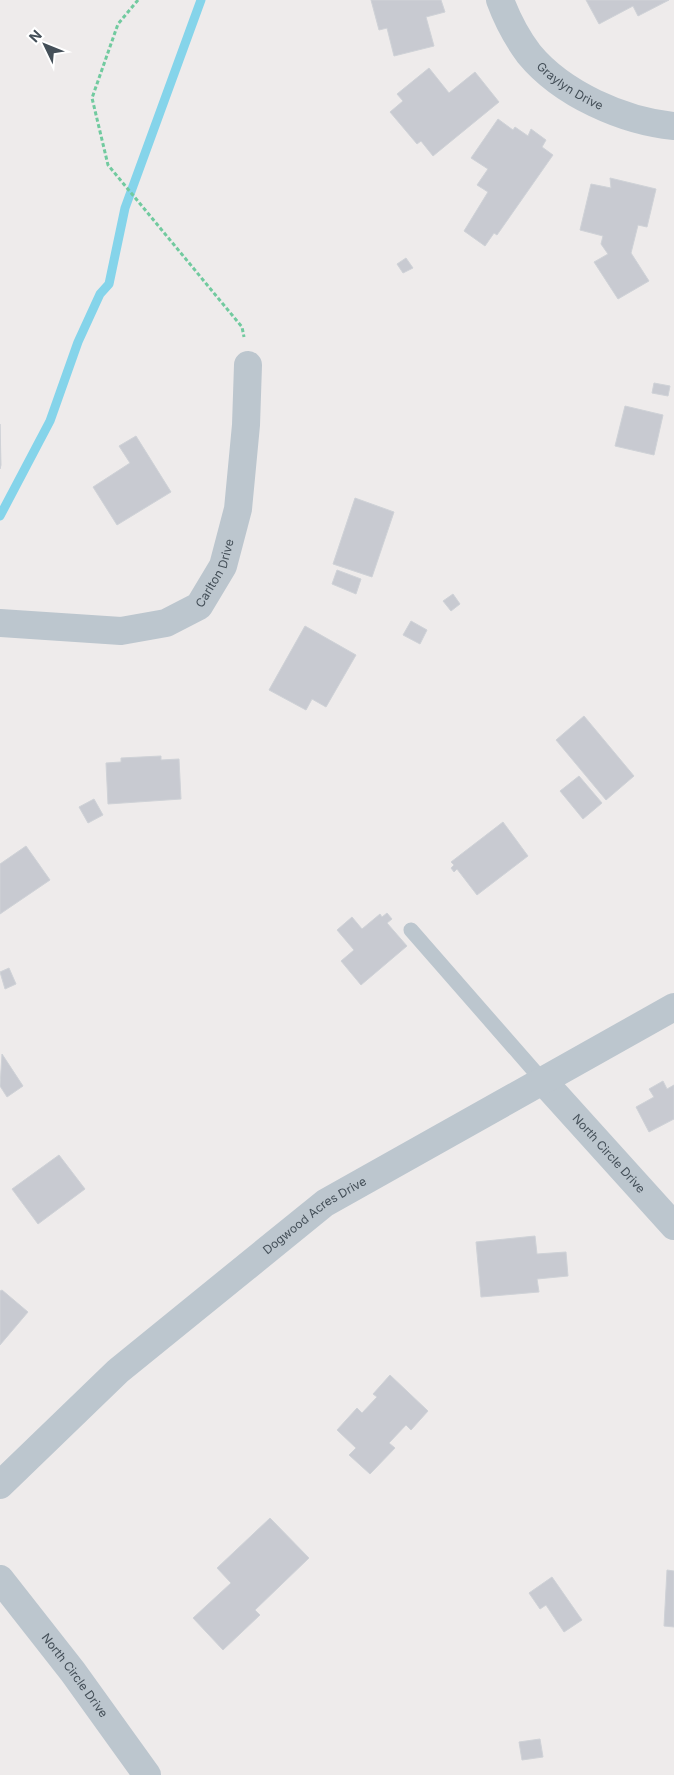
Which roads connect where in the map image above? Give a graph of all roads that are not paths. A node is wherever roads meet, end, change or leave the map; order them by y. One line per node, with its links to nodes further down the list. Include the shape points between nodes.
1 (500, 0): 2 (street, Graylyn Drive, via 508,21 530,54 581,96 608,110)
2 (674, 126)
3 (248, 365): 4 (street, Carlton Drive, via 238,509 223,566 199,606 166,623 121,631)
4 (0, 623)
5 (411, 930): 7 (lane)
6 (674, 1007): 7 (street, Dogwood Acres Drive)
7 (543, 1081): 8 (street, North Circle Drive); 9 (street, Dogwood Acres Drive, via 324,1203 118,1371)
8 (674, 1226)
9 (0, 1485)
10 (0, 1580): 11 (street, North Circle Drive, via 73,1672)
11 (147, 1775)

